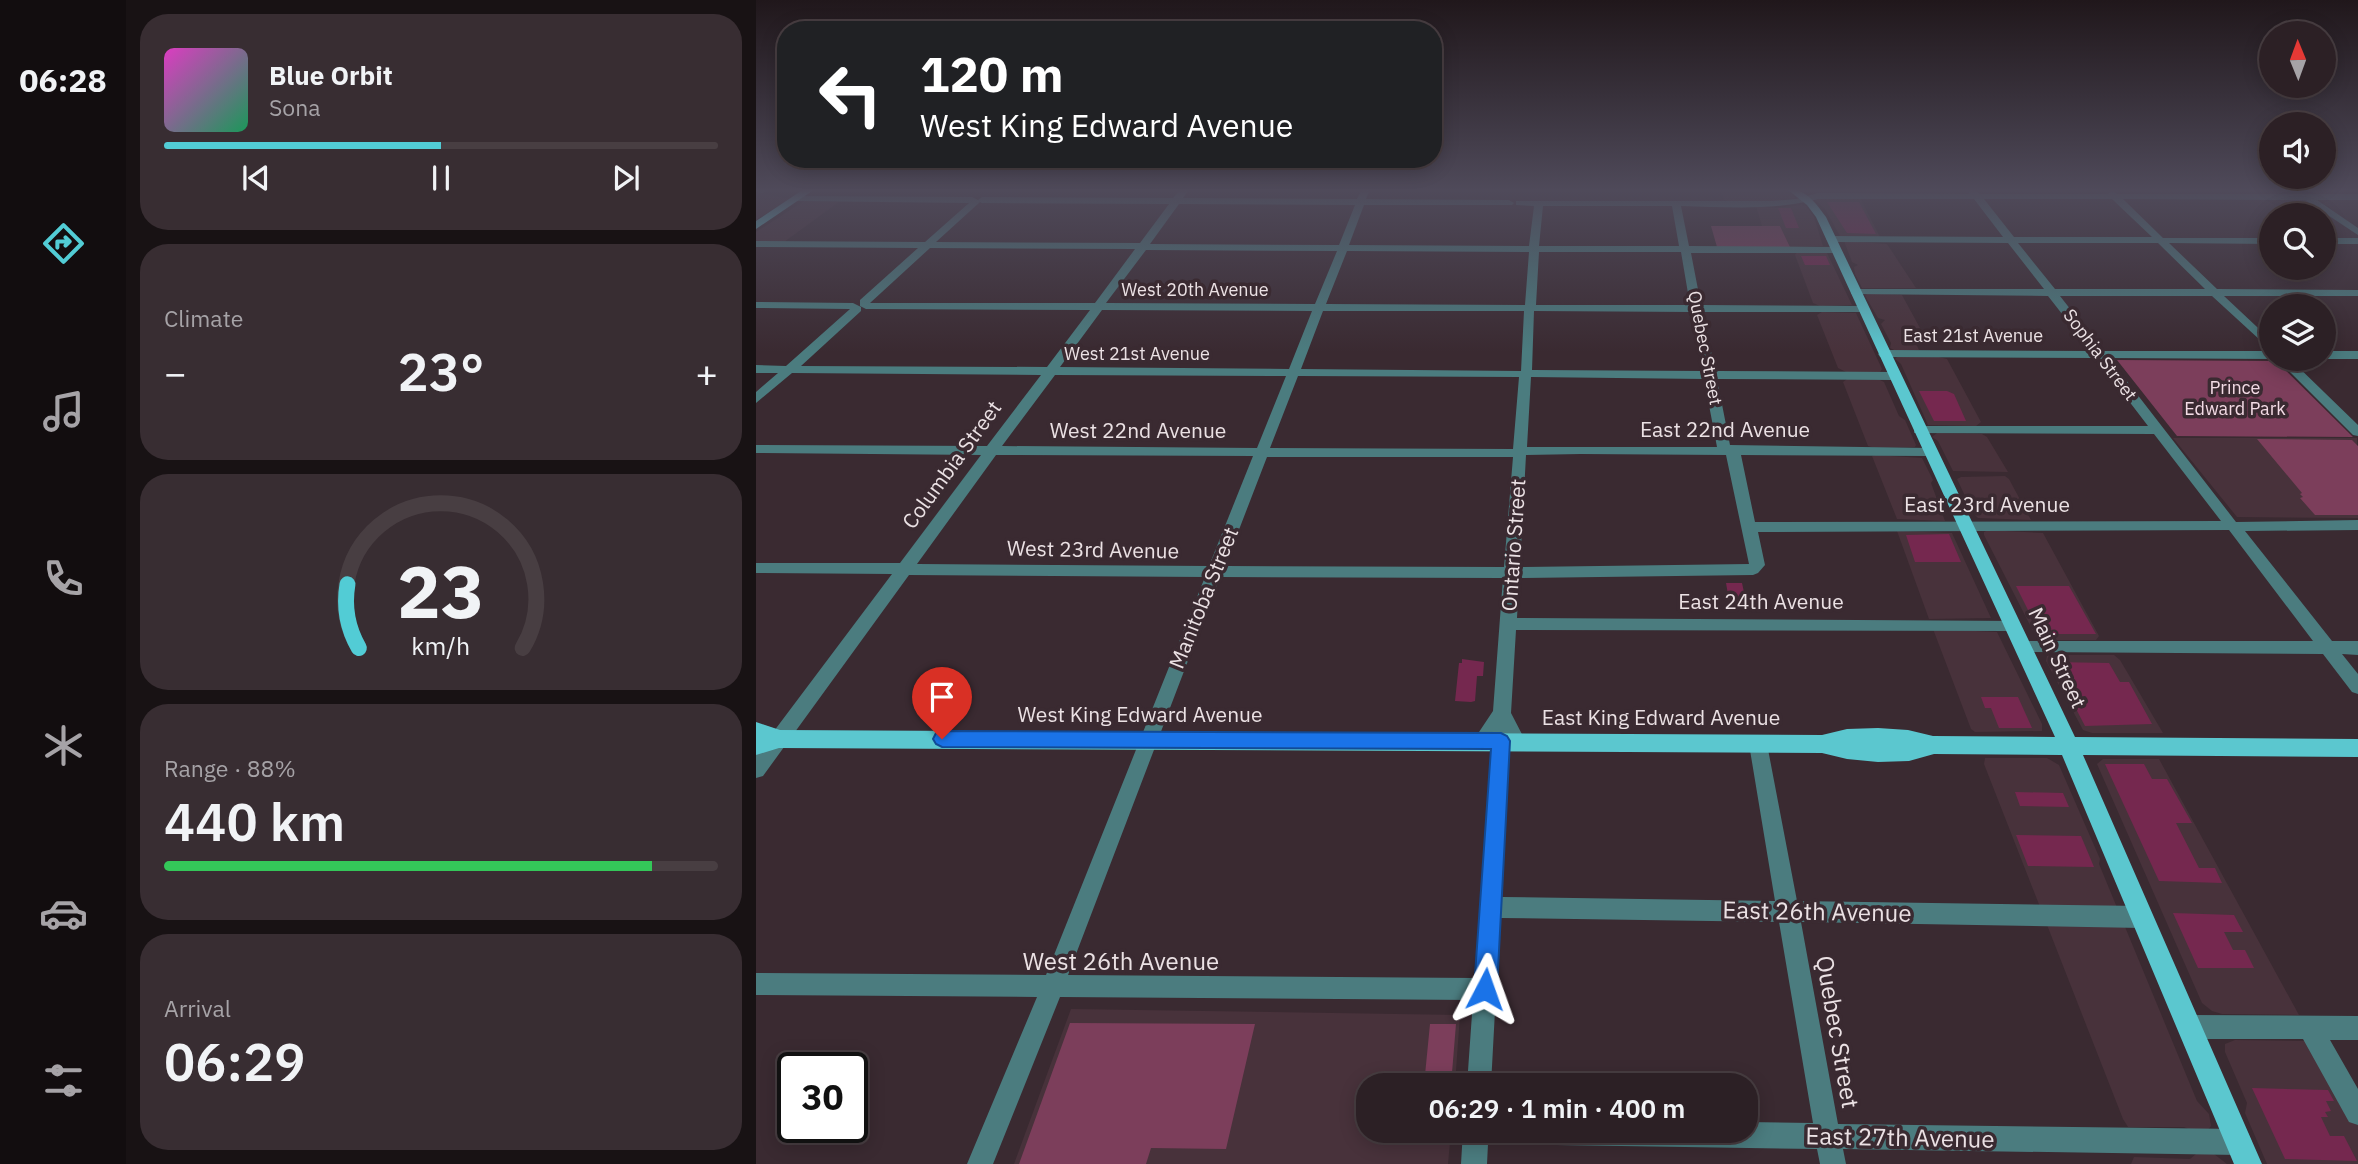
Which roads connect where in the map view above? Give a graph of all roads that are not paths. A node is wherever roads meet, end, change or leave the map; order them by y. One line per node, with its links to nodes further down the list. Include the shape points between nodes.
1 (1144, 243): 11 (street, Columbia Street)
2 (1344, 243): 12 (street, Manitoba Street)
3 (1534, 243): 13 (street, Ontario Street)
4 (1684, 243): 14 (street, Quebec Street)
5 (1864, 243): 9 (street)
6 (2015, 243): 16 (street, Sophia Street)
7 (2163, 243): 17 (street)
8 (756, 244): 10 (street)
9 (1834, 244): 14 (street); 15 (main road, Main Street)
10 (927, 245): 11 (street); 20 (street)
11 (1142, 246): 12 (street); 21 (street, Columbia Street)
12 (1343, 247): 13 (street); 22 (street, Manitoba Street)
13 (1534, 248): 14 (street); 23 (street, Ontario Street)
14 (1685, 249): 24 (street, Quebec Street)
15 (1855, 292): 16 (street); 25 (main road, Main Street)
16 (2052, 292): 17 (street); 28 (street, Sophia Street)
17 (2214, 292): 18 (street); 26 (street)
18 (2358, 293)
19 (756, 305): 20 (street, West 20th Avenue)
20 (860, 305): 21 (street, West 20th Avenue); 33 (street)
21 (1097, 307): 22 (street, West 20th Avenue); 34 (street, Columbia Street)
22 (1319, 308): 23 (street, West 20th Avenue); 36 (street, Manitoba Street)
23 (1530, 308): 24 (street, West 20th Avenue); 37 (street, Ontario Street)
24 (1696, 308): 25 (street, West 20th Avenue); 38 (street, Quebec Street)
25 (1863, 309): 27 (main road, Main Street)
26 (2259, 335)
27 (1884, 354): 28 (street, East 21st Avenue); 39 (main road, Main Street)
28 (2100, 354): 29 (street, East 21st Avenue); 42 (street, Sophia Street)
29 (2259, 355)
30 (2336, 355): 31 (street)
31 (2358, 355)
32 (756, 369): 33 (street, West 21st Avenue)
33 (789, 369): 34 (street, West 21st Avenue); 40 (street)
34 (1049, 371): 36 (street, West 21st Avenue); 46 (street, Columbia Street)
35 (2296, 371): 43 (street)
36 (1293, 372): 37 (street, West 21st Avenue); 49 (street, Manitoba Street)
37 (1525, 373): 38 (street, East 21st Avenue); 47 (street, Ontario Street)
38 (1710, 374): 39 (street, East 21st Avenue); 45 (street, Quebec Street, via 1724,447)
39 (1894, 376): 41 (main road, Main Street)
40 (756, 399)
41 (1919, 430): 42 (street); 48 (main road, Main Street)
42 (2159, 430): 52 (street, Sophia Street)
43 (2358, 431)
44 (756, 449): 46 (street, West 22nd Avenue)
45 (1729, 450): 47 (street, East 22nd Avenue); 48 (street, East 22nd Avenue); 53 (street, Quebec Street, via 1734,455)
46 (991, 451): 49 (street, West 22nd Avenue); 55 (street, Columbia Street)
47 (1520, 452): 49 (street, West 22nd Avenue); 57 (street, Ontario Street)
48 (1930, 452): 51 (main road, Main Street)
49 (1261, 453): 56 (street, Manitoba Street)
50 (2358, 525): 52 (street, East 23rd Avenue)
51 (1965, 526): 52 (street, East 23rd Avenue); 53 (street, East 23rd Avenue); 59 (main road, Main Street)
52 (2233, 526): 61 (street, Sophia Street)
53 (1749, 527): 57 (street, Quebec Street, via 1757,565 1753,569)
54 (756, 568): 55 (street, West 23rd Avenue)
55 (903, 570): 56 (street, West 23rd Avenue); 66 (street, Columbia Street)
56 (1215, 572): 57 (street, West 23rd Avenue); 67 (street, Manitoba Street)
57 (1513, 572): 58 (street, Ontario Street)
58 (1509, 624): 59 (street, East 24th Avenue); 64 (street, Ontario Street)
59 (2012, 625): 60 (main road, Main Street)
60 (2023, 647): 61 (street); 71 (main road, Main Street)
61 (2327, 648): 62 (street); 63 (street, Sophia Street)
62 (2358, 648)
63 (2358, 687)
64 (1502, 713): 68 (street); 68 (street)
65 (756, 730): 66 (main road, West King Edward Avenue)
66 (779, 739): 67 (main road, West King Edward Avenue); 70 (main road, West King Edward Avenue); 73 (street, Columbia Street)
67 (1148, 739): 68 (main road, West King Edward Avenue); 78 (street, Manitoba Street)
68 (1500, 741): 69 (main road, East King Edward Avenue); 74 (street)
69 (1758, 744): 71 (main road, East King Edward Avenue, via 1822,744 1840,752 1921,752 1933,745); 75 (street, Quebec Street)
70 (756, 746)
71 (2069, 746): 72 (main road, East King Edward Avenue); 76 (main road, Main Street)
72 (2357, 749)
73 (756, 770)
74 (1491, 907): 75 (street, East 26th Avenue); 79 (street)
75 (1789, 912): 76 (street, East 26th Avenue); 86 (street, Quebec Street)
76 (2142, 917): 80 (main road, Main Street)
77 (756, 984): 78 (street, West 26th Avenue)
78 (1052, 988): 79 (street, West 26th Avenue); 89 (street, Manitoba Street)
79 (1485, 989): 83 (street)
80 (2190, 1027): 81 (street); 88 (main road, Main Street)
81 (2310, 1028): 82 (street); 84 (street)
82 (2358, 1028)
83 (1480, 1073)
84 (2358, 1113)
85 (1758, 1136): 86 (street, East 27th Avenue)
86 (1828, 1137): 88 (street, East 27th Avenue, via 2121,1142); 91 (street, Quebec Street)
87 (1475, 1143): 90 (street)
88 (2244, 1153)
89 (980, 1164)
90 (1474, 1164)
91 (1833, 1164)

